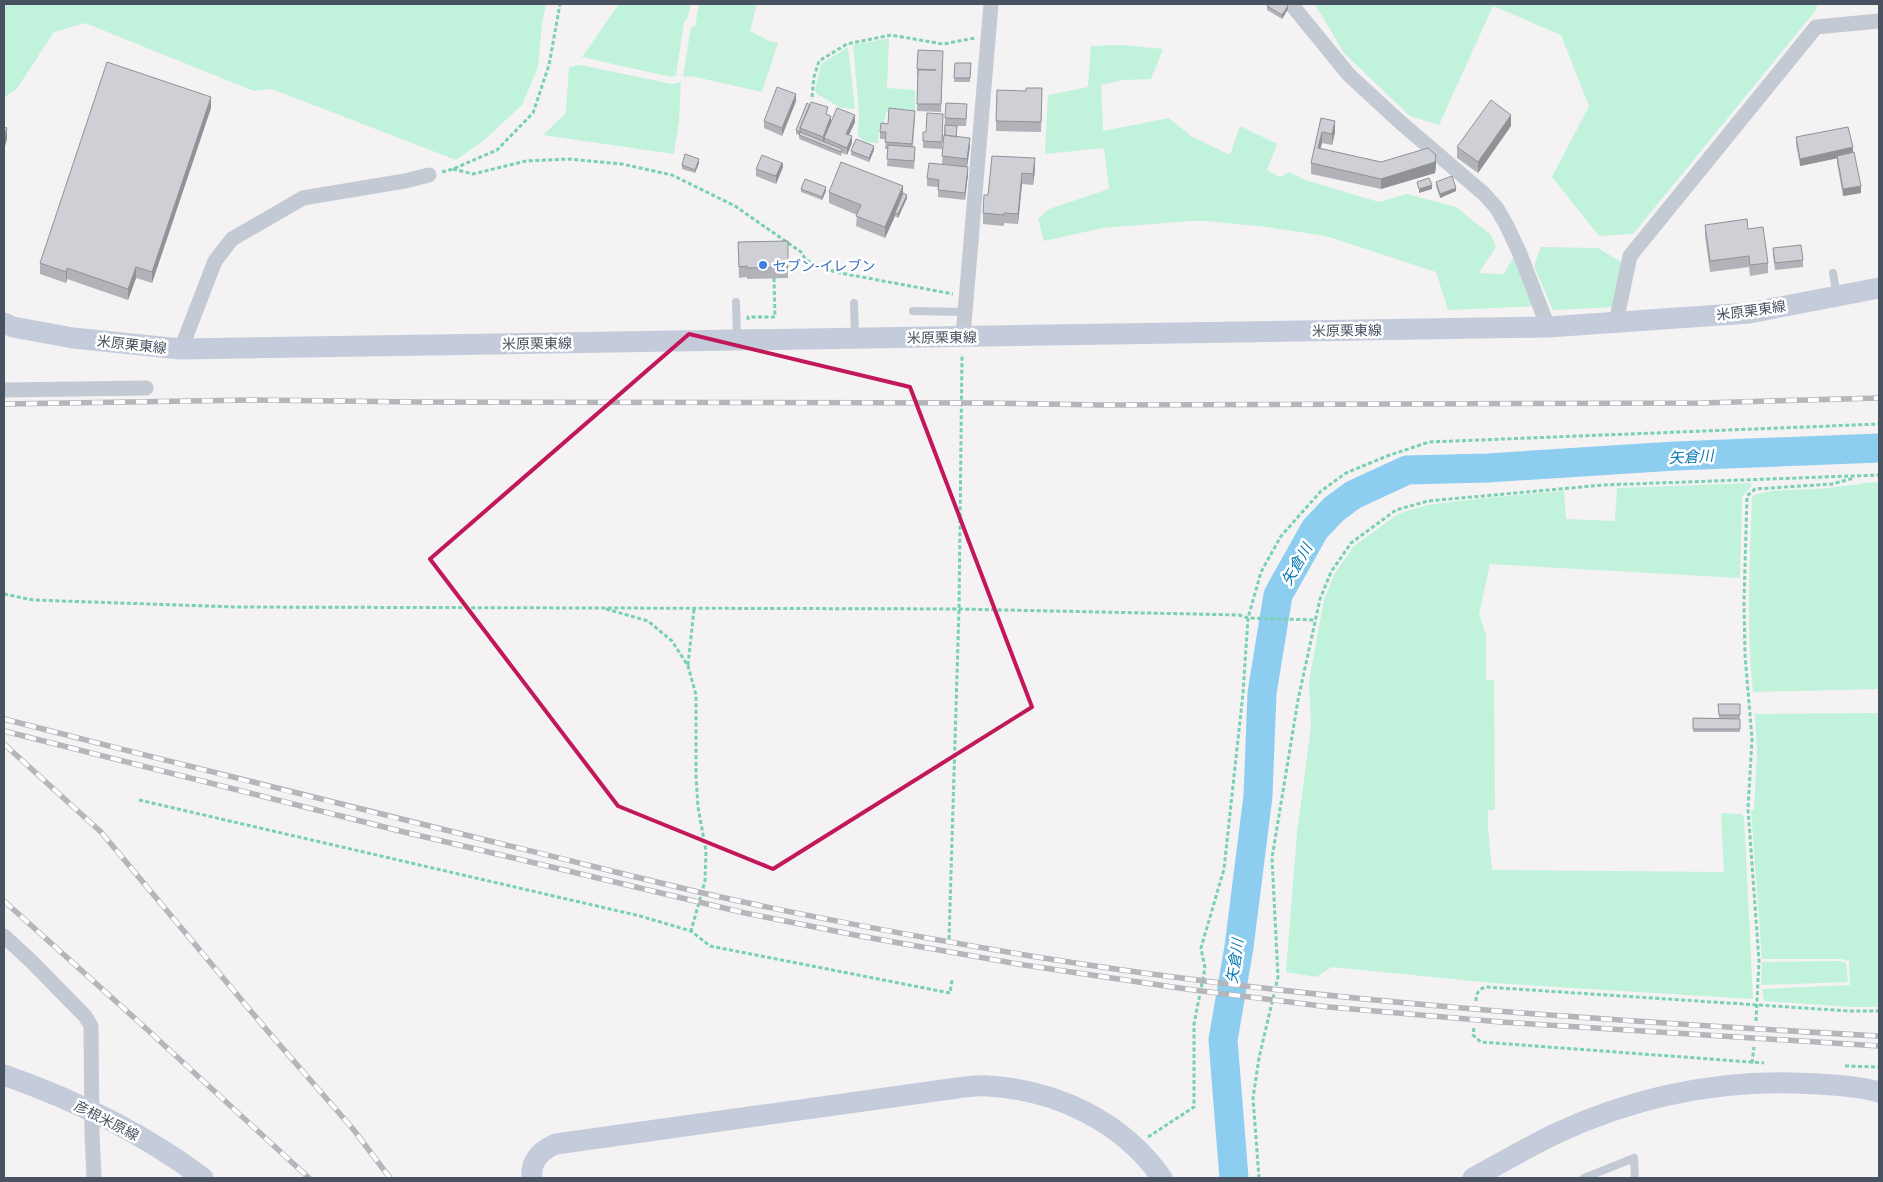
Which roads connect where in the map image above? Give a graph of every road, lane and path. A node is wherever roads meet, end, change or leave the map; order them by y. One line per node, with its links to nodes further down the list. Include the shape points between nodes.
1 (560, 4): 7 (path, via 549,64 533,113 497,150)
2 (991, 4): 5 (street)
3 (1291, 4): 19 (street, via 1350,75 1496,207 1520,254)
4 (1879, 21): 17 (street, via 1816,27 1630,256)
5 (988, 35): 6 (path, via 943,44 891,35 847,44 819,61); 15 (street)
6 (812, 97)
7 (454, 169): 8 (path); 15 (path, via 473,174 526,161 568,159 622,164 672,175 735,206 801,252 806,260 836,272)
8 (429, 175): 23 (street, via 303,198 232,239 215,261)
9 (1833, 273): 12 (lane)
10 (774, 278): 20 (path, via 775,317 748,317)
11 (1879, 288): 12 (main road, 米原栗東線)
12 (1837, 296): 17 (main road, 米原栗東線, via 1749,313)
13 (736, 302): 20 (lane)
14 (854, 303): 22 (lane)
15 (965, 304): 16 (lane); 21 (street)
16 (913, 310)
17 (1616, 322): 19 (main road, 米原栗東線)
18 (4, 323): 23 (main road, 米原栗東線, via 72,338)
19 (1548, 327): 21 (main road, 米原栗東線)
20 (743, 331): 22 (main road, 米原栗東線); 23 (main road, 米原栗東線)
21 (963, 336): 22 (main road, 米原栗東線); 32 (path)
22 (855, 338)
23 (182, 349)
24 (146, 388): 25 (street)
25 (4, 390)
26 (1879, 424): 33 (path, via 1429,442 1346,473 1321,491 1280,536 1261,572)
27 (1860, 476): 28 (path); 34 (path, via 1603,485 1428,501 1396,510 1350,543 1331,572); 42 (path, via 1832,484 1755,489 1746,496 1745,655 1752,739 1748,809 1759,961)
28 (1879, 476)
29 (4, 594): 30 (path, via 33,600 236,608)
30 (598, 607): 31 (path); 35 (path, via 648,621 672,641)
31 (694, 609): 32 (path); 35 (path)
32 (959, 609): 33 (path, via 1239,615); 39 (path)
33 (1248, 618): 34 (path); 50 (path, via 1224,869 1201,948 1205,968 1194,1024 1194,1107 1152,1134)
34 (1314, 620): 56 (path, via 1272,858 1278,977 1253,1098)
35 (688, 666): 37 (path, via 696,695 696,776 706,851 705,881)
36 (140, 800): 37 (path, via 640,916)
37 (692, 931): 40 (path, via 710,946 950,993)
38 (4, 936): 49 (street, via 85,1016 91,1026)
39 (950, 938)
40 (952, 980)
41 (1476, 1001): 42 (path, via 1476,995 1485,987)
42 (1758, 1005): 43 (path); 44 (path)
43 (1879, 1011)
44 (1756, 1021)
45 (1474, 1028): 46 (path, via 1473,1036 1481,1042 1752,1063)
46 (1754, 1047)
47 (4, 1075): 49 (main road, 彦根米原線)
48 (1879, 1092): 57 (main road, via 1817,1083 1768,1082 1696,1089 1654,1098 1565,1130)
49 (91, 1110): 52 (street); 53 (main road, 彦根米原線, via 150,1142)
50 (1136, 1149): 54 (main road, via 1086,1111 1054,1098 1018,1089 986,1086 556,1144 537,1156); 55 (main road)
51 (1596, 1175): 58 (lane); 59 (lane, via 1634,1158)
52 (94, 1178)
53 (203, 1178)
54 (532, 1178)
55 (1162, 1178)
56 (1259, 1178)
57 (1473, 1178)
58 (1584, 1178)
59 (1635, 1178)

